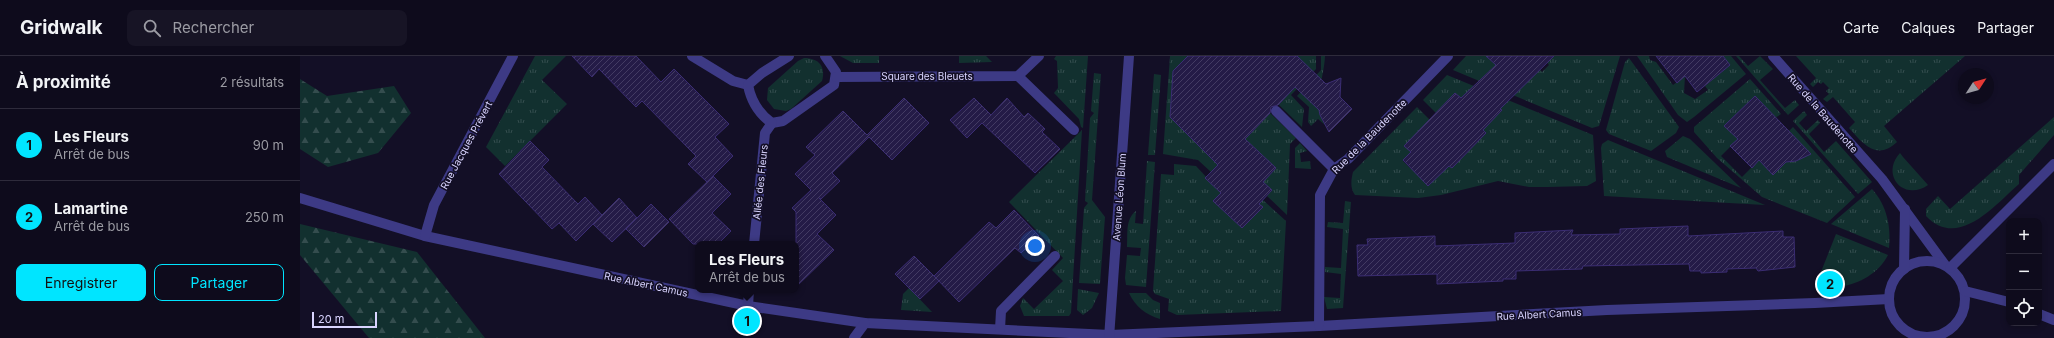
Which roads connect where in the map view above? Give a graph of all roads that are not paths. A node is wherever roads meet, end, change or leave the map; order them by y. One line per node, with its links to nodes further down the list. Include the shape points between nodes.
1 (513, 56): 19 (street, Rue Jacques Prévert, via 434,206 427,222)
2 (692, 56): 11 (street, via 733,81)
3 (788, 56): 11 (street)
4 (825, 56): 10 (street, via 836,72)
5 (1039, 56): 9 (street)
6 (1128, 56): 36 (street, Avenue Léon Blum)
7 (1448, 56): 16 (street, Rue de la Baudenotte, via 1348,159)
8 (1773, 56): 18 (street, Rue de la Baudenotte)
9 (1018, 76): 10 (street, Square des Bleuets); 14 (street)
10 (836, 77): 13 (street, via 834,85 783,121)
11 (748, 85): 13 (street, via 751,98 764,117)
12 (1276, 111): 16 (street)
13 (772, 123): 20 (street, Allée des Fleurs, via 765,133)
14 (1074, 130)
15 (2054, 164): 22 (street)
16 (1334, 169): 32 (street, Rue de la Baudenotte, via 1320,195)
17 (300, 198): 19 (street, Rue Albert Camus)
18 (1905, 209): 22 (street, Rue de la Baudenotte); 23 (street)
19 (425, 236): 28 (street, Rue Albert Camus)
20 (754, 241)
21 (1055, 256): 33 (street, via 1001,311)
22 (1947, 267): 23 (street, via 1923,261 1913,263); 24 (street, via 1962,282)
23 (1904, 269): 26 (street, via 1893,282)
24 (1965, 291): 27 (street); 38 (street, via 1962,314 1956,323 1938,336)
25 (749, 293): 28 (street)
26 (1889, 299): 32 (street, Rue Albert Camus, via 1815,304 1606,310); 34 (street, via 1894,317)
27 (2006, 301)
28 (748, 306): 31 (street, Rue Albert Camus)
29 (2042, 315): 30 (street)
30 (2054, 320)
31 (865, 322): 33 (street, Rue Albert Camus); 37 (street)
32 (1319, 326): 35 (street, Rue Albert Camus)
33 (1000, 329): 36 (street, Rue Albert Camus)
34 (1904, 334): 38 (street)
35 (1190, 335): 36 (street, Rue Albert Camus)
36 (1110, 336)
37 (854, 338)
38 (1926, 338)

